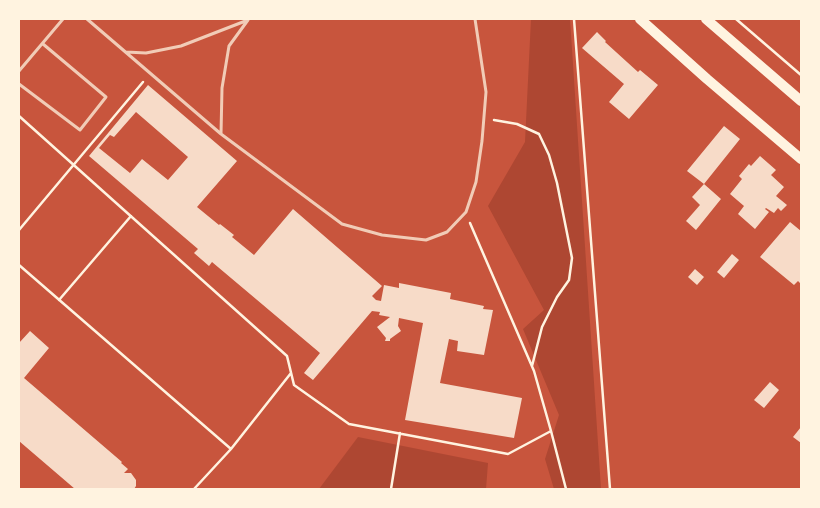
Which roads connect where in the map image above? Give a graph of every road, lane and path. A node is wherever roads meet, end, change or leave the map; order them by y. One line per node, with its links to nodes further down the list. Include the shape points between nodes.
1 (63, 19): 9 (lane)
2 (87, 19): 10 (lane)
3 (475, 19): 17 (lane, via 486,92)
4 (574, 19): 34 (path)
5 (640, 19): 19 (main road)
6 (706, 19): 15 (main road)
7 (736, 19): 13 (path)
8 (249, 20): 10 (lane, via 181,46 146,53); 18 (lane, via 229,46 222,88)
9 (42, 44): 11 (lane); 14 (lane, via 106,97 80,130)
10 (124, 51): 12 (lane)
11 (19, 71)
12 (150, 73): 18 (lane); 20 (path)
13 (801, 75)
14 (19, 84)
15 (801, 101)
16 (19, 116): 20 (path)
17 (484, 119): 21 (lane, via 476,182); 26 (path, via 517,124 539,134 549,155 572,258 569,280 542,327)
18 (222, 134): 21 (lane, via 342,224 382,235 426,240 447,232)
19 (801, 159)
20 (74, 165): 22 (path); 23 (path)
21 (466, 212): 26 (path)
22 (131, 216): 25 (path); 27 (path, via 288,356)
23 (19, 230)
24 (19, 265): 25 (path)
25 (59, 300): 30 (path)
26 (532, 366): 28 (path)
27 (291, 373): 29 (path, via 294,384 349,424); 30 (path)
28 (550, 431): 29 (path, via 508,454); 33 (path)
29 (400, 433): 32 (path)
30 (231, 449): 31 (path)
31 (194, 489)
32 (391, 489)
33 (566, 489)
34 (610, 489)

